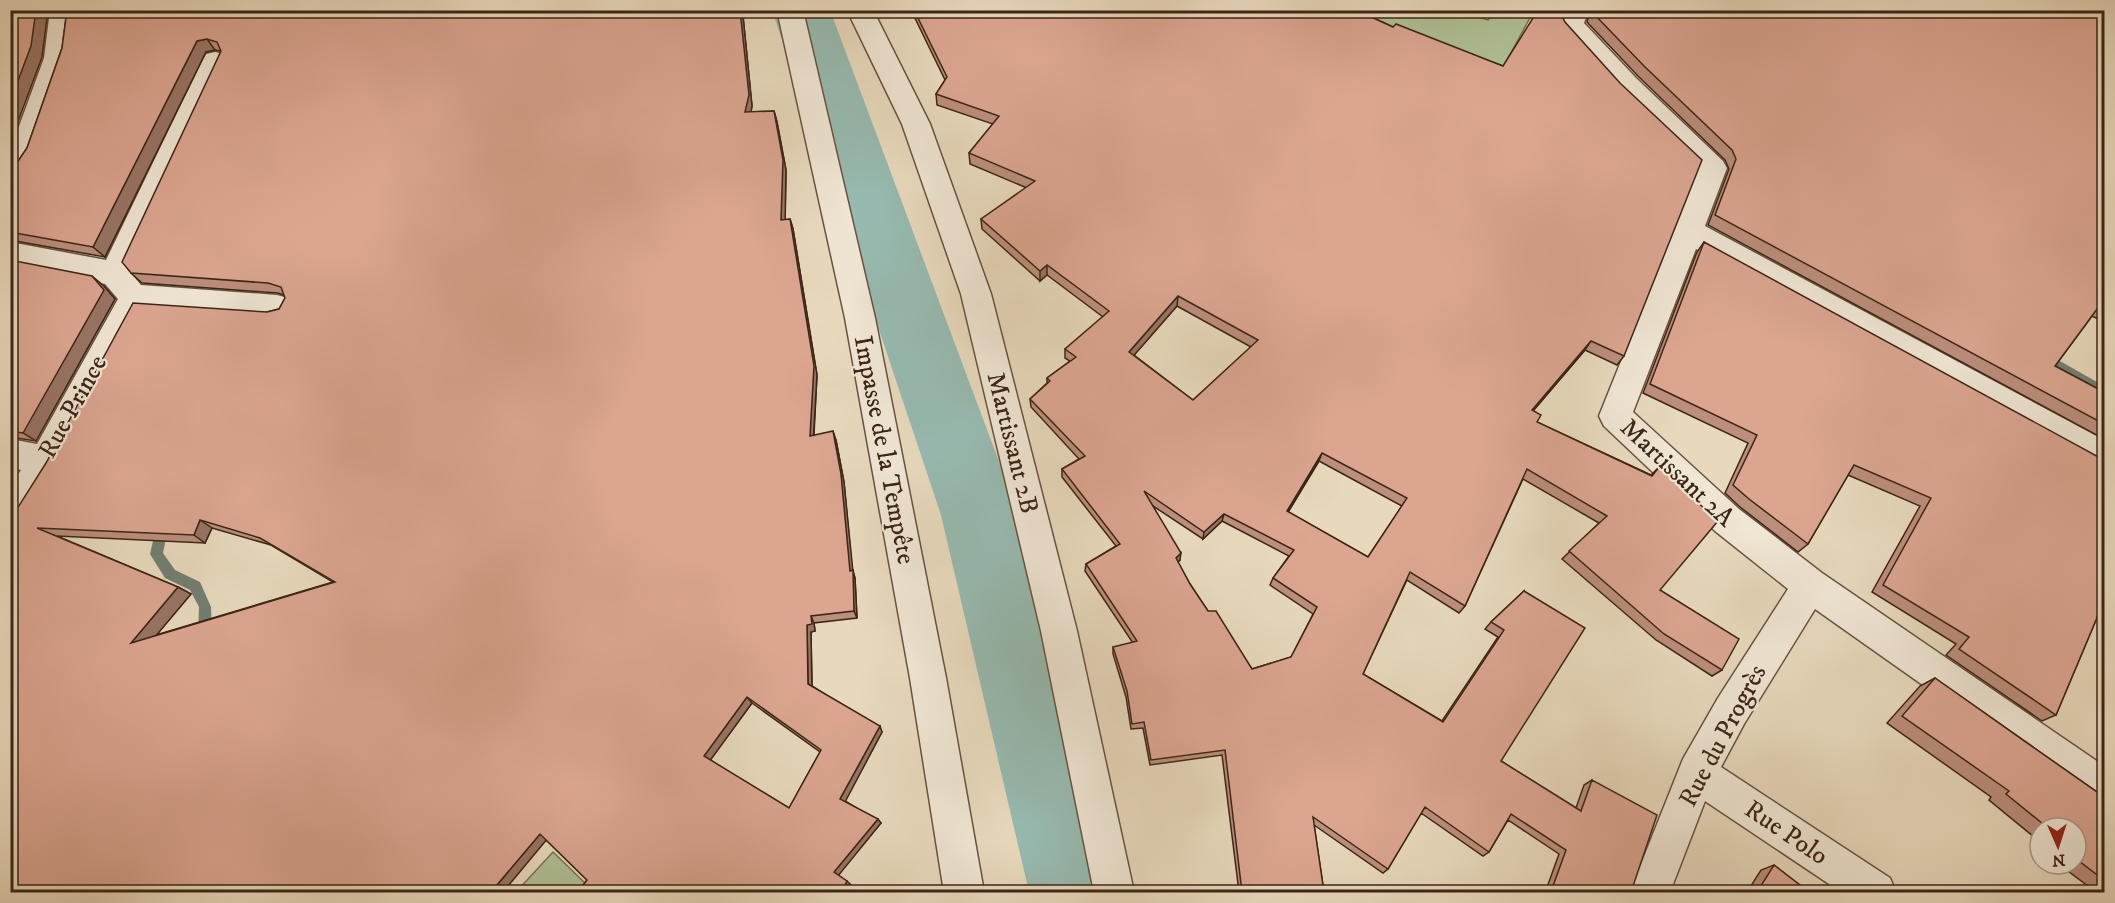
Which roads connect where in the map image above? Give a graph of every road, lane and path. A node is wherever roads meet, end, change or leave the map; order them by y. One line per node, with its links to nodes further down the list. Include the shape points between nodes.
1 (63, 10): 6 (street, via 57,58 22,158)
2 (790, 10): 18 (street, Impasse de la Tempête, via 860,318)
3 (860, 10): 19 (street, Martissant 2B, via 916,124 976,294 1059,631)
4 (1576, 10): 7 (street, Martissant 2A, via 1571,25 1626,85 1713,168)
5 (215, 61): 9 (street, Rue Prince)
6 (10, 176)
7 (1688, 231): 12 (street); 15 (street, Martissant 2A, via 1614,416 1727,520)
8 (10, 253): 9 (street)
9 (124, 285): 10 (street); 13 (street, Rue Prince)
10 (266, 307)
11 (10, 453): 13 (street)
12 (2104, 456)
13 (45, 460): 14 (street, Rue Prince)
14 (10, 517)
15 (1810, 585): 16 (street, Rue du Progrès); 17 (street, Martissant 2A)
16 (1697, 773): 20 (street, Rue du Progrès); 21 (street, Rue Polo)
17 (2104, 789)
18 (964, 892)
19 (1114, 892)
20 (1650, 892)
21 (1875, 892)

